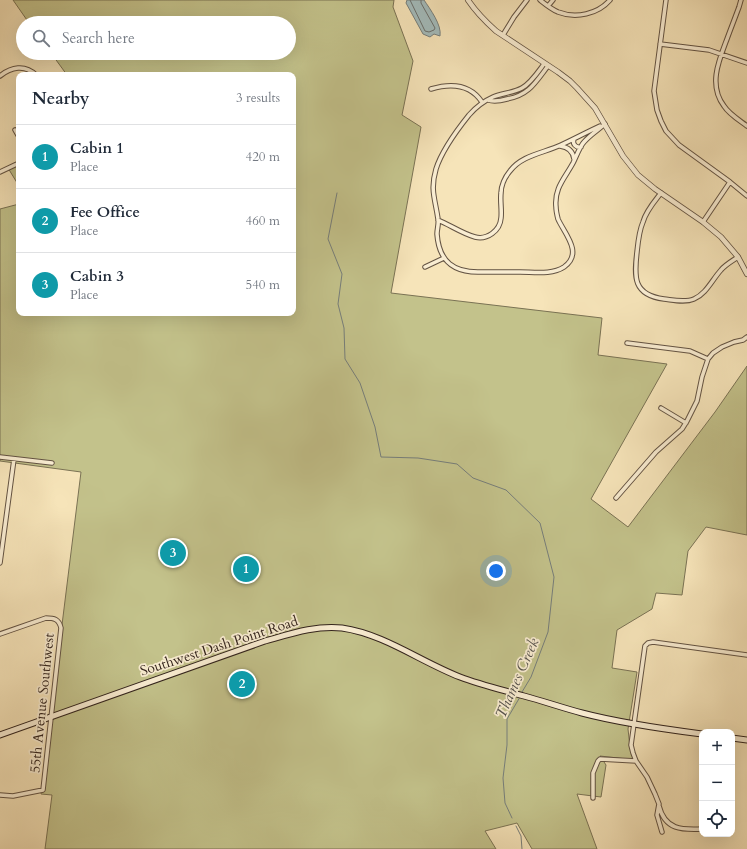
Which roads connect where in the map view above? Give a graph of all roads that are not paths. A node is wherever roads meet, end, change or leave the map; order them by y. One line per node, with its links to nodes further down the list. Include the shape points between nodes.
1 (468, 0): 9 (street, via 488,24)
2 (527, 0): 9 (street)
3 (540, 0): 8 (street)
4 (553, 0): 8 (street)
5 (610, 0): 8 (street, via 593,12 579,15 562,13)
6 (666, 0): 10 (street)
7 (741, 0): 11 (street)
8 (548, 6)
9 (503, 36): 13 (street)
10 (660, 44): 11 (street); 27 (street, via 654,91 663,126 683,149)
11 (722, 54): 12 (street); 20 (street, via 716,73 717,94 726,109)
12 (747, 63)
13 (546, 65): 17 (street, via 521,88); 17 (street, via 530,89 523,94 494,102); 19 (street, via 570,81 596,108)
14 (32, 72): 15 (street, via 20,68 7,71)
15 (0, 76)
16 (432, 89): 18 (street, via 448,85 462,86)
17 (488, 100): 18 (street)
18 (482, 102): 30 (street, via 452,139 437,167 433,197)
19 (605, 124): 21 (street); 23 (street); 28 (street, via 632,168)
20 (747, 126)
21 (574, 139): 22 (street); 23 (street, via 575,145)
22 (559, 146): 24 (street, via 570,150); 30 (street, via 526,159 509,172 500,194 501,219 498,228 491,234 485,237 473,236)
23 (581, 147): 24 (street)
24 (574, 159): 33 (street, via 560,183 556,203 558,218 572,247 571,258 564,266 558,270 544,272 470,272 456,268)
25 (16, 164): 26 (street)
26 (0, 172)
27 (730, 182): 29 (street); 31 (street)
28 (661, 194): 31 (street); 32 (street, via 648,210 639,239 635,276 643,291 656,298 682,301 695,299 703,294 722,269)
29 (747, 196)
30 (438, 220): 33 (street, via 438,239)
31 (703, 222): 32 (street, via 721,237)
32 (738, 257): 35 (street)
33 (444, 258): 34 (street)
34 (425, 267)
35 (747, 274)
36 (747, 337): 38 (street, via 722,347)
37 (627, 343): 38 (street, via 690,351)
38 (708, 359): 40 (street, via 697,401)
39 (661, 408): 40 (street)
40 (686, 423): 44 (street, via 656,452)
41 (0, 457): 42 (street)
42 (14, 459): 43 (street); 45 (street)
43 (52, 463)
44 (616, 498)
45 (0, 563)
46 (0, 634): 48 (street, 55th Avenue Southwest, via 46,618 55,618 60,624)
47 (747, 655): 49 (street, via 648,643 645,646)
48 (51, 717): 49 (main road, Southwest Dash Point Road, via 291,633 341,628 364,633 460,677 583,713); 51 (main road, Southwest Dash Point Road); 55 (street, 55th Avenue Southwest, via 43,790 13,796)
49 (634, 723): 50 (main road, Southwest Dash Point Road); 54 (street, via 631,745)
50 (699, 734)
51 (0, 735)
52 (735, 738): 53 (main road)
53 (747, 740)
54 (636, 761): 56 (street, via 600,759 593,773); 57 (street, via 647,776)
55 (0, 795)
56 (593, 798)
57 (658, 804): 58 (street, via 665,818 675,827 684,830); 59 (street, via 657,815)
58 (699, 829)
59 (662, 832)

